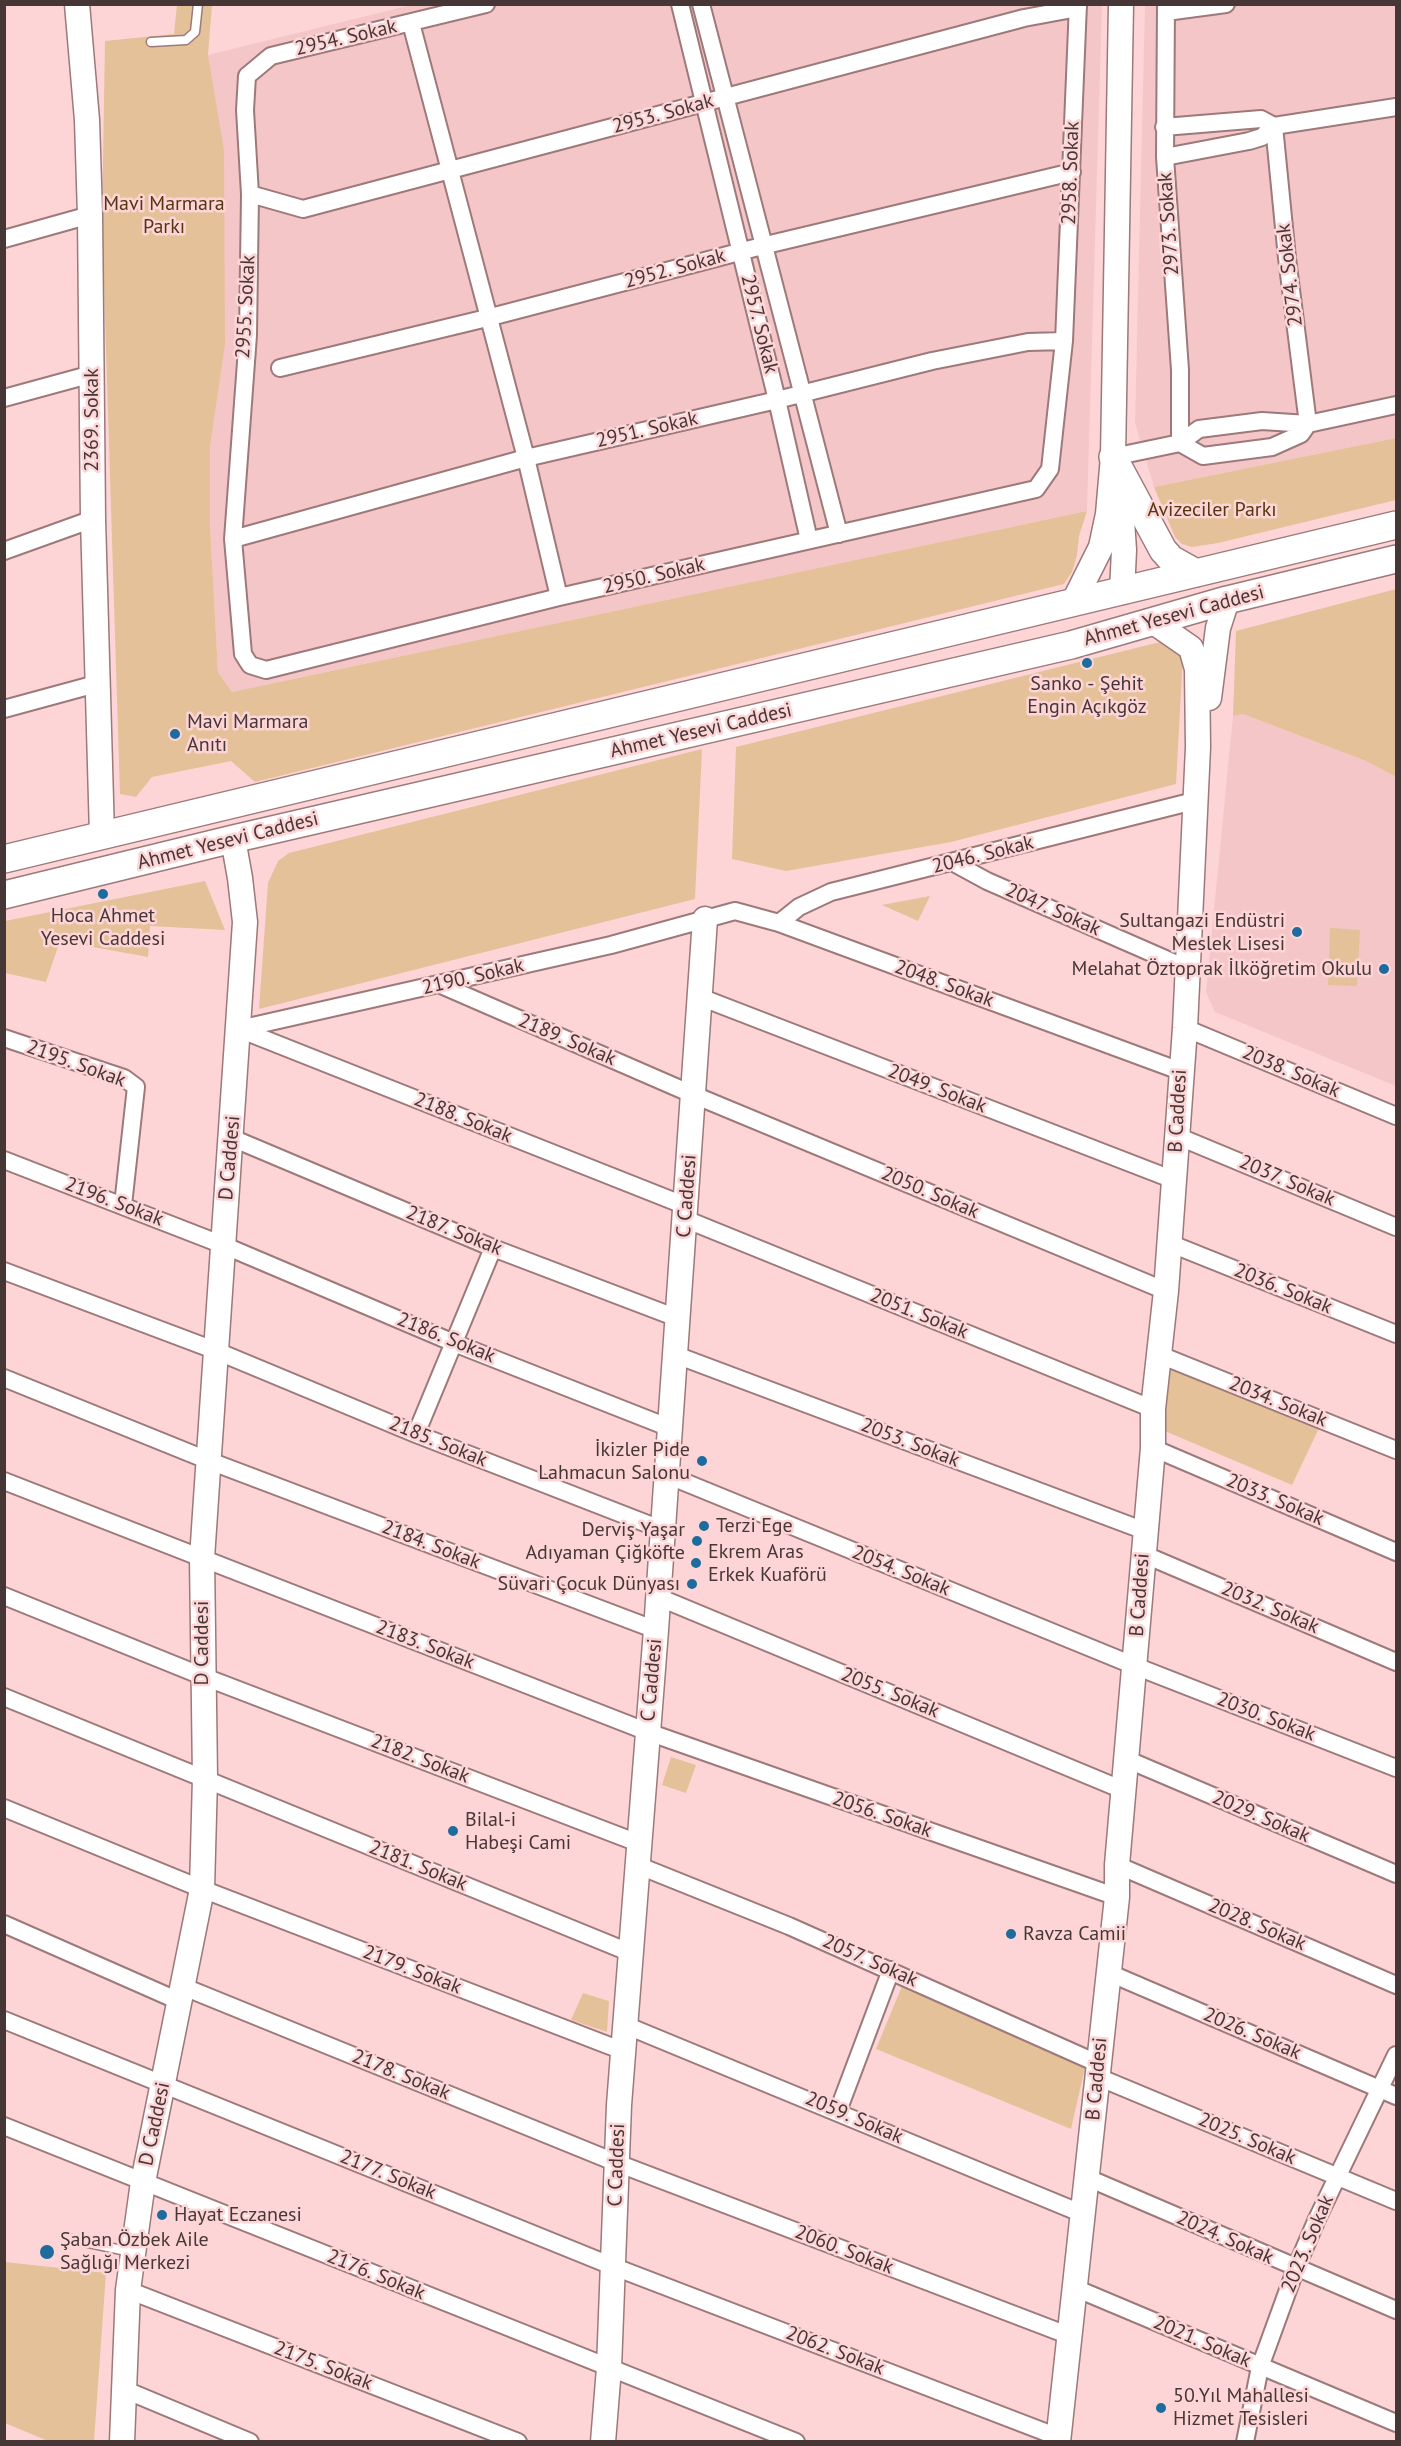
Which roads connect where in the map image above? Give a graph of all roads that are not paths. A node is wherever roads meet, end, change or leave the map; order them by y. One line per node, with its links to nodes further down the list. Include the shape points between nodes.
1 (76, 4): 22 (street, 2369. Sokak, via 85,87)
2 (198, 4): 11 (lane, via 195,32 186,40)
3 (486, 4): 10 (street, 2954. Sokak)
4 (680, 4): 14 (street, 2957. Sokak)
5 (701, 4): 13 (street, 2957. Sokak)
6 (1121, 4): 36 (street)
7 (1226, 4): 9 (street)
8 (1078, 6): 13 (street, 2953. Sokak); 20 (street, 2958. Sokak)
9 (1166, 8): 17 (street, 2973. Sokak)
10 (411, 23): 12 (street, 2954. Sokak, via 271,56); 19 (street)
11 (151, 42)
12 (247, 76): 21 (street, 2955. Sokak)
13 (726, 98): 14 (street, 2953. Sokak); 24 (street, 2957. Sokak)
14 (705, 103): 19 (street, 2953. Sokak); 25 (street, 2957. Sokak)
15 (1396, 107): 16 (street)
16 (1274, 126): 17 (street, via 1262,119); 18 (street, via 1262,137 1249,141); 34 (street, 2974. Sokak)
17 (1164, 127): 18 (street, 2973. Sokak)
18 (1165, 157): 35 (street, 2973. Sokak, via 1180,369)
19 (450, 170): 21 (street, 2953. Sokak, via 303,209); 26 (street)
20 (1071, 172): 24 (street, 2952. Sokak); 27 (street, 2958. Sokak)
21 (250, 194): 41 (street, 2955. Sokak, via 248,335)
22 (90, 215): 23 (street); 29 (street, 2369. Sokak)
23 (4, 239)
24 (762, 246): 25 (street, 2952. Sokak); 30 (street, 2957. Sokak)
25 (740, 252): 26 (street, 2952. Sokak); 32 (street, 2957. Sokak)
26 (487, 318): 28 (street, 2952. Sokak); 37 (street)
27 (1064, 341): 30 (street, 2951. Sokak, via 1006,346); 40 (street, 2950. Sokak, via 1050,469 1036,489)
28 (279, 368)
29 (92, 374): 31 (street); 38 (street, 2369. Sokak)
30 (802, 393): 32 (street, 2951. Sokak); 40 (street, 2957. Sokak)
31 (4, 398)
32 (777, 400): 37 (street, 2951. Sokak); 42 (street, 2957. Sokak)
33 (1396, 405): 34 (street)
34 (1308, 424): 35 (street, via 1262,421 1199,429); 35 (street, via 1301,434 1272,447 1203,456)
35 (1180, 443): 36 (street)
36 (1113, 457): 45 (main road, via 1162,550); 46 (street, via 1123,516); 49 (street, via 1101,547)
37 (526, 458): 41 (street, 2951. Sokak); 47 (street)
38 (93, 519): 43 (street); 52 (street, 2369. Sokak)
39 (1396, 525): 45 (main road, Ahmet Yesevi Caddesi)
40 (839, 534): 42 (street, 2950. Sokak)
41 (233, 539): 47 (street, 2950. Sokak, via 243,654 250,665 266,670)
42 (809, 540): 47 (street, 2950. Sokak)
43 (4, 551)
44 (1396, 559): 48 (main road, Ahmet Yesevi Caddesi)
45 (1196, 573): 46 (main road, Ahmet Yesevi Caddesi)
46 (1122, 592): 49 (main road, Ahmet Yesevi Caddesi); 51 (main road, via 1110,612)
47 (560, 597)
48 (1227, 600): 50 (main road, Ahmet Yesevi Caddesi); 55 (street, B Caddesi, via 1218,628 1206,723)
49 (1074, 601): 54 (main road, Ahmet Yesevi Caddesi)
50 (1152, 621): 51 (main road, Ahmet Yesevi Caddesi); 55 (street, B Caddesi, via 1184,641 1194,656)
51 (1071, 645): 59 (main road, Ahmet Yesevi Caddesi)
52 (96, 684): 53 (street); 58 (street, 2369. Sokak)
53 (4, 709)
54 (520, 736): 57 (main road, Ahmet Yesevi Caddesi); 59 (main road, via 512,747 269,805)
55 (1198, 747): 56 (street, B Caddesi)
56 (1194, 801): 61 (street, 2046. Sokak); 65 (street, B Caddesi)
57 (225, 808): 58 (main road, Ahmet Yesevi Caddesi); 59 (main road)
58 (102, 835): 60 (main road, Ahmet Yesevi Caddesi)
59 (232, 839): 62 (main road, Ahmet Yesevi Caddesi); 69 (street, D Caddesi, via 245,922)
60 (4, 860)
61 (954, 863): 64 (street, 2046. Sokak, via 831,892 799,907); 65 (street, 2047. Sokak)
62 (4, 895)
63 (705, 919): 64 (street, 2048. Sokak, via 735,911); 66 (street, 2190. Sokak); 67 (street, C Caddesi)
64 (779, 923): 71 (street, 2048. Sokak)
65 (1186, 968): 68 (street, B Caddesi)
66 (441, 985): 69 (street, 2190. Sokak); 72 (street, 2189. Sokak)
67 (700, 998): 72 (street, C Caddesi); 77 (street, 2049. Sokak)
68 (1185, 1028): 71 (street, B Caddesi); 73 (street, 2038. Sokak)
69 (239, 1029): 75 (street, D Caddesi); 79 (street, 2188. Sokak)
70 (4, 1038): 78 (street, 2195. Sokak, via 124,1078 136,1087)
71 (1180, 1071): 74 (street, B Caddesi)
72 (694, 1095): 79 (street, C Caddesi); 85 (street, 2050. Sokak)
73 (1396, 1116)
74 (1177, 1136): 77 (street, B Caddesi); 80 (street, 2037. Sokak)
75 (232, 1138): 82 (street, D Caddesi); 83 (street, 2187. Sokak)
76 (4, 1160): 78 (street, 2196. Sokak)
77 (1174, 1180): 81 (street, B Caddesi)
78 (123, 1205): 82 (street, 2196. Sokak)
79 (686, 1213): 86 (street, C Caddesi); 93 (street, 2051. Sokak)
80 (1396, 1227)
81 (1169, 1243): 85 (street, B Caddesi); 87 (street, 2036. Sokak)
82 (223, 1245): 88 (street, 2186. Sokak); 89 (street, D Caddesi)
83 (493, 1248): 86 (street, 2187. Sokak); 88 (street)
84 (4, 1271): 89 (street, 2185. Sokak)
85 (1166, 1292): 91 (street, B Caddesi)
86 (677, 1318): 90 (street, C Caddesi)
87 (1396, 1334)
88 (454, 1343): 94 (street, 2186. Sokak); 95 (street)
89 (214, 1350): 95 (street, 2185. Sokak); 98 (street, D Caddesi)
90 (676, 1355): 94 (street, C Caddesi); 102 (street, 2053. Sokak)
91 (1160, 1355): 93 (street, B Caddesi); 97 (street, 2034. Sokak)
92 (4, 1378): 98 (street, 2184. Sokak)
93 (1153, 1409): 96 (street, B Caddesi)
94 (670, 1428): 99 (street, C Caddesi)
95 (416, 1434): 101 (street, 2185. Sokak)
96 (1153, 1448): 102 (street, B Caddesi); 103 (street, 2033. Sokak)
97 (1396, 1450)
98 (207, 1460): 104 (street, D Caddesi); 107 (street, 2184. Sokak)
99 (667, 1475): 101 (street, C Caddesi); 109 (street, 2054. Sokak)
100 (4, 1481): 104 (street, 2183. Sokak)
101 (663, 1530): 106 (street, C Caddesi)
102 (1144, 1542): 108 (street, 2032. Sokak); 109 (street, B Caddesi)
103 (1396, 1552)
104 (202, 1558): 110 (street, D Caddesi); 112 (street, 2183. Sokak)
105 (4, 1596): 110 (street, 2182. Sokak)
106 (658, 1597): 107 (street, C Caddesi); 116 (street, 2055. Sokak)
107 (656, 1630): 112 (street, C Caddesi)
108 (1396, 1662)
109 (1135, 1666): 113 (street, B Caddesi); 114 (street, 2030. Sokak)
110 (202, 1676): 115 (street, D Caddesi); 118 (street, 2182. Sokak)
111 (4, 1697): 115 (street, 2181. Sokak)
112 (648, 1732): 118 (street, C Caddesi); 122 (street, 2056. Sokak)
113 (1126, 1759): 116 (street, B Caddesi); 120 (street, 2029. Sokak)
114 (1396, 1768)
115 (206, 1778): 121 (street, D Caddesi); 124 (street, 2181. Sokak)
116 (1123, 1790): 119 (street, B Caddesi)
117 (4, 1808): 121 (street, 2179. Sokak)
118 (638, 1854): 124 (street, C Caddesi); 125 (street, 2057. Sokak)
119 (1117, 1865): 122 (street, B Caddesi); 127 (street, 2028. Sokak)
120 (1396, 1874)
121 (202, 1889): 128 (street, D Caddesi); 131 (street, 2179. Sokak)
122 (1117, 1897): 126 (street, B Caddesi)
123 (4, 1924): 128 (street, 2178. Sokak)
124 (631, 1953): 130 (street, C Caddesi)
125 (891, 1970): 133 (street, 2057. Sokak); 137 (street)
126 (1107, 1972): 133 (street, B Caddesi); 135 (street, 2026. Sokak)
127 (1396, 1985)
128 (183, 1995): 134 (street, D Caddesi); 139 (street, 2178. Sokak)
129 (4, 2020): 134 (street, 2177. Sokak)
130 (625, 2025): 131 (street, C Caddesi); 137 (street, 2059. Sokak)
131 (623, 2051): 139 (street, C Caddesi)
132 (1396, 2055): 135 (street, 2023. Sokak)
133 (1098, 2070): 140 (street, 2025. Sokak); 141 (street, B Caddesi)
134 (164, 2084): 142 (street, D Caddesi); 147 (street, 2177. Sokak)
135 (1380, 2089): 136 (street, 2026. Sokak); 140 (street, 2023. Sokak)
136 (1396, 2096)
137 (838, 2111): 144 (street, 2059. Sokak)
138 (4, 2126): 142 (street, 2176. Sokak)
139 (617, 2163): 147 (street, C Caddesi); 152 (street, 2060. Sokak)
140 (1337, 2177): 143 (street, 2025. Sokak); 148 (street, 2023. Sokak)
141 (1088, 2178): 144 (street, B Caddesi); 148 (street, 2024. Sokak)
142 (143, 2181): 146 (street, D Caddesi); 154 (street, 2176. Sokak)
143 (1396, 2201)
144 (1083, 2214): 149 (street, B Caddesi)
145 (70, 2239): 146 (lane)
146 (133, 2252): 150 (street, D Caddesi)
147 (612, 2266): 154 (street, C Caddesi); 157 (street, 2062. Sokak)
148 (1296, 2268): 151 (street, 2024. Sokak); 153 (street, 2023. Sokak)
149 (1075, 2288): 152 (street, B Caddesi); 153 (street, 2021. Sokak)
150 (128, 2290): 155 (street, D Caddesi); 160 (street, 2175. Sokak)
151 (1396, 2310)
152 (1070, 2336): 157 (street, B Caddesi)
153 (1260, 2367): 156 (street, 2021. Sokak); 163 (street, 2023. Sokak)
154 (609, 2368): 161 (street, C Caddesi); 162 (street, 2176. Sokak)
155 (123, 2389): 158 (street, D Caddesi); 159 (street)
156 (1396, 2423)
157 (1058, 2439)
158 (122, 2442)
159 (250, 2442)
160 (518, 2442)
161 (603, 2442)
162 (796, 2442)
163 (1245, 2442)

